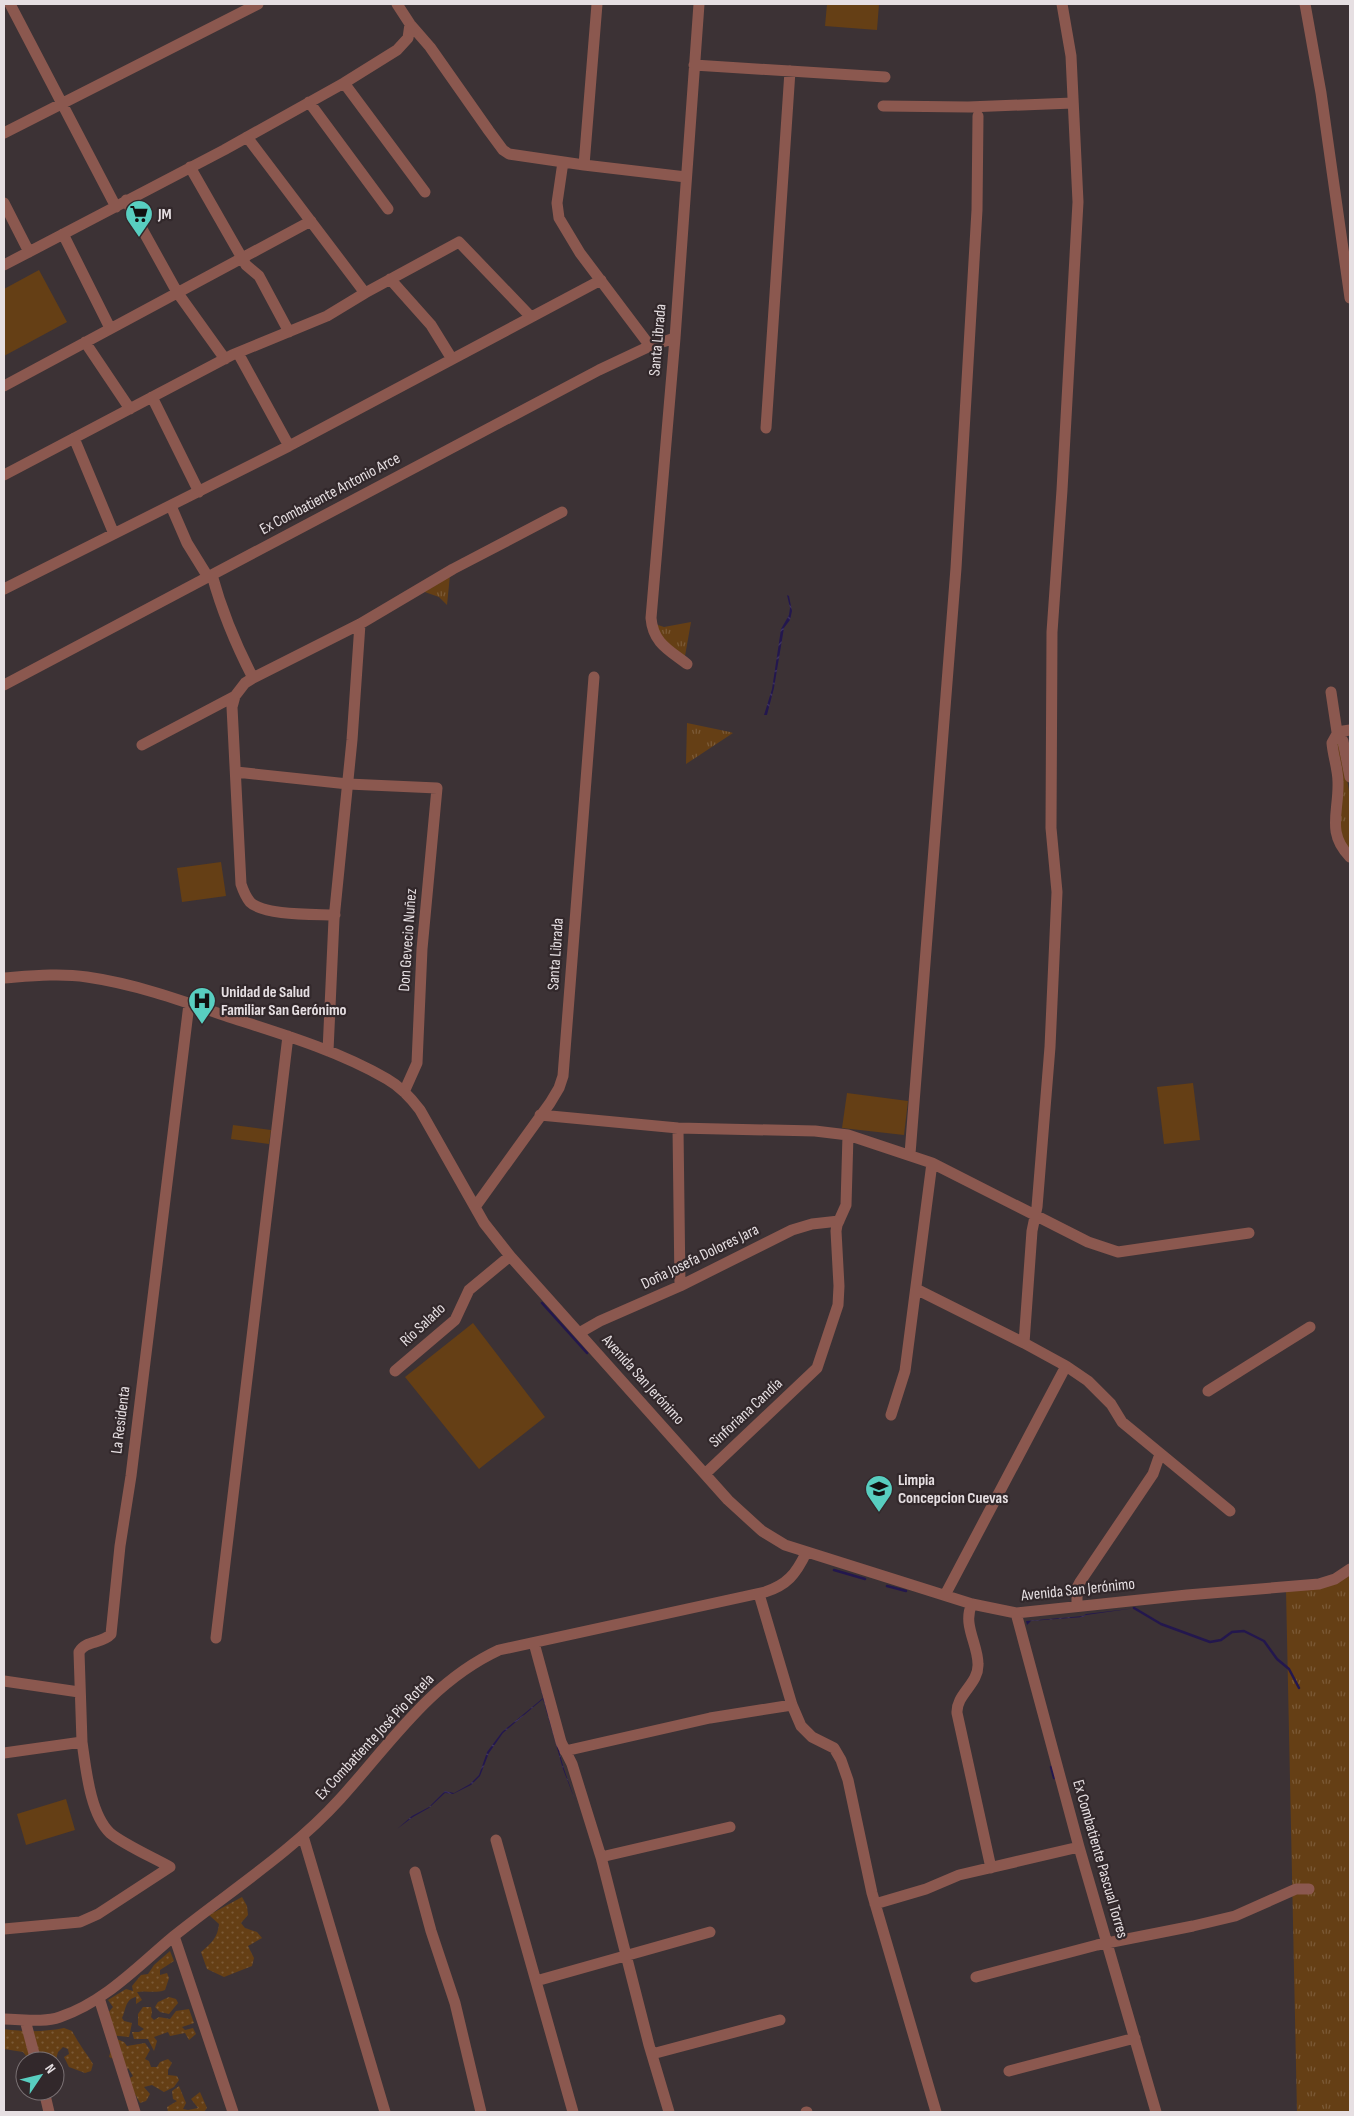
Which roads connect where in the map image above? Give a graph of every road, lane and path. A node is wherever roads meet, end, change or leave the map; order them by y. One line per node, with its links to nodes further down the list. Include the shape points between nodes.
1 (10, 4): 13 (street)
2 (258, 4): 13 (street)
3 (397, 4): 8 (street)
4 (596, 4): 21 (street)
5 (699, 4): 9 (street, Santa Librada)
6 (1062, 4): 15 (street)
7 (1305, 4): 38 (street)
8 (410, 24): 12 (street, via 408,38 397,50); 20 (street, via 503,150 509,154)
9 (694, 65): 10 (street); 23 (street, Santa Librada)
10 (790, 71): 11 (street); 52 (street)
11 (885, 78)
12 (344, 83): 14 (street); 24 (street)
13 (62, 102): 18 (street); 27 (street)
14 (309, 102): 19 (street); 28 (street)
15 (1073, 103): 16 (street); 88 (street, via 1078,202 1051,652 1051,828 1057,892 1050,1047)
16 (883, 106)
17 (978, 116): 85 (street, via 977,210 955,578)
18 (4, 132)
19 (247, 137): 22 (street); 29 (street)
20 (563, 162): 21 (street); 35 (street, via 557,203 560,218 580,253)
21 (584, 166): 23 (street)
22 (190, 167): 25 (street); 32 (street)
23 (686, 177): 42 (street, Santa Librada)
24 (425, 192)
25 (126, 200): 27 (street); 36 (street)
26 (4, 203): 31 (street)
27 (116, 207): 30 (street)
28 (388, 209)
29 (311, 221): 32 (street); 37 (street)
30 (63, 234): 31 (street); 40 (street)
31 (29, 252): 33 (street)
32 (242, 258): 36 (street); 41 (street, via 259,276)
33 (4, 265)
34 (390, 279): 37 (street); 39 (street, via 459,242); 47 (street, via 431,325)
35 (601, 280): 39 (street); 44 (street)
36 (177, 292): 40 (street); 46 (street)
37 (365, 293): 41 (street, via 327,316)
38 (1350, 298)
39 (530, 317): 47 (street)
40 (110, 328): 43 (street)
41 (289, 332): 45 (street)
42 (675, 338): 44 (street, Ex Combatiente Antonio Arce); 63 (street, Santa Librada, via 651,618 655,636)
43 (85, 342): 48 (street); 51 (street)
44 (650, 346): 60 (street, Ex Combatiente Antonio Arce)
45 (238, 352): 46 (street); 54 (street)
46 (226, 359): 50 (street)
47 (452, 359): 54 (street)
48 (9, 379): 49 (street)
49 (4, 386)
50 (152, 397): 51 (street); 56 (street)
51 (130, 409): 53 (street)
52 (766, 428)
53 (74, 438): 55 (street); 59 (street)
54 (288, 446): 56 (street)
55 (4, 475)
56 (199, 492): 57 (street)
57 (171, 506): 59 (street); 60 (street, via 188,543)
58 (562, 512): 62 (street, via 453,569)
59 (114, 534): 61 (street)
60 (210, 576): 65 (street, via 236,646); 66 (street, Ex Combatiente Antonio Arce)
61 (4, 589)
62 (360, 624): 65 (street); 74 (street)
63 (687, 664)
64 (594, 677): 82 (street, Santa Librada, via 563,1076 559,1088)
65 (253, 678): 68 (street)
66 (4, 686)
67 (1331, 692): 70 (street)
68 (235, 696): 71 (street); 72 (street, via 232,707)
69 (1350, 730): 70 (street)
70 (1337, 733): 73 (street, via 1344,741); 75 (street, via 1332,743 1338,781 1335,830)
71 (142, 744)
72 (236, 772): 74 (street); 76 (street, via 241,884 250,902 265,910)
73 (1350, 777)
74 (348, 784): 76 (street); 81 (street, Don Gevecio Nuñez, via 437,788 422,949 417,1063)
75 (1350, 857)
76 (335, 915): 80 (street)
77 (4, 978): 78 (street, Avenida San Jerónimo, via 86,977)
78 (189, 1004): 79 (street, Avenida San Jerónimo); 114 (street, La Residenta, via 120,1546 113,1628 107,1639 88,1644 79,1652)
79 (288, 1036): 80 (street, Avenida San Jerónimo); 111 (street)
80 (328, 1052): 81 (street, Avenida San Jerónimo, via 388,1080)
81 (404, 1092): 87 (street, Avenida San Jerónimo, via 420,1110)
82 (540, 1115): 83 (street); 87 (street, Santa Librada)
83 (678, 1128): 84 (street, via 815,1131); 92 (street)
84 (848, 1135): 85 (street); 89 (street, via 846,1205)
85 (910, 1154): 86 (street)
86 (932, 1163): 88 (street); 93 (street)
87 (475, 1207): 91 (street, Avenida San Jerónimo)
88 (1034, 1215): 90 (street, via 1088,1242 1118,1252); 96 (street)
89 (839, 1221): 92 (street, Doña Josefa Dolores Jara, via 792,1230); 102 (street, Sinforiana Candía, via 836,1231 838,1305 817,1368)
90 (1249, 1233)
91 (510, 1256): 95 (street, Avenida San Jerónimo); 98 (street, Río Salado, via 469,1290 455,1320)
92 (680, 1286): 95 (street, Doña Josefa Dolores Jara)
93 (916, 1289): 96 (street); 100 (street, via 906,1371)
94 (1310, 1327): 99 (street)
95 (579, 1333): 102 (street, Avenida San Jerónimo)
96 (1024, 1343): 97 (street)
97 (1066, 1366): 101 (street, via 1088,1381 1111,1404 1122,1422); 107 (street)
98 (394, 1372)
99 (1208, 1391)
100 (891, 1416)
101 (1160, 1454): 103 (street); 109 (street, via 1153,1474 1080,1582)
102 (705, 1474): 104 (street, Avenida San Jerónimo, via 762,1531)
103 (1230, 1511)
104 (806, 1554): 106 (street, Ex Combatiente José Pio Rotela, via 790,1580); 107 (street, Avenida San Jerónimo)
105 (1350, 1569): 109 (street, Avenida San Jerónimo, via 1335,1579 1318,1584)
106 (759, 1594): 112 (street, Ex Combatiente José Pio Rotela); 115 (street)
107 (945, 1595): 108 (street, Avenida San Jerónimo)
108 (972, 1604): 110 (street, Avenida San Jerónimo); 124 (street, via 968,1617 978,1664 972,1684 958,1701 957,1713)
109 (1077, 1606): 110 (street, Avenida San Jerónimo)
110 (1016, 1613): 122 (street, Ex Combatiente Pascual Torres)
111 (216, 1638)
112 (534, 1643): 117 (street); 120 (street, Ex Combatiente José Pio Rotela, via 499,1650 484,1657 441,1687)
113 (4, 1681): 114 (street)
114 (79, 1692): 116 (street, La Residenta)
115 (792, 1705): 117 (street, via 710,1718); 127 (street, via 805,1732 834,1748 841,1760)
116 (82, 1742): 118 (street); 128 (street, La Residenta, via 86,1775 101,1822 111,1833 170,1867 98,1914 80,1922)
117 (564, 1751): 123 (street, via 572,1764)
118 (4, 1753)
119 (730, 1827): 123 (street)
120 (303, 1836): 130 (street, Ex Combatiente José Pio Rotela); 145 (street)
121 (496, 1840): 134 (street)
122 (1079, 1847): 124 (street); 131 (street, Ex Combatiente Pascual Torres)
123 (601, 1857): 132 (street)
124 (990, 1868): 127 (street)
125 (415, 1872): 146 (street, via 455,2003)
126 (1309, 1889): 131 (street, via 1296,1889 1235,1916)
127 (875, 1904): 149 (street)
128 (4, 1929)
129 (710, 1932): 132 (street)
130 (174, 1936): 135 (street, Ex Combatiente José Pio Rotela); 144 (street)
131 (1107, 1943): 133 (street); 139 (street, Ex Combatiente Pascual Torres)
132 (627, 1955): 134 (street); 141 (street)
133 (976, 1977)
134 (536, 1980): 147 (street)
135 (99, 1998): 137 (street, Ex Combatiente José Pio Rotela, via 59,2017); 143 (street)
136 (4, 2019): 137 (street, Ex Combatiente José Pio Rotela)
137 (24, 2020): 140 (street)
138 (780, 2020): 141 (street)
139 (1134, 2038): 142 (street); 150 (street, Ex Combatiente Pascual Torres)
140 (33, 2051)
141 (652, 2054): 148 (street)
142 (1009, 2071)
143 (135, 2112)
144 (233, 2112)
145 (385, 2112)
146 (481, 2112)
147 (573, 2112)
148 (669, 2112)
149 (936, 2112)
150 (1156, 2112)

